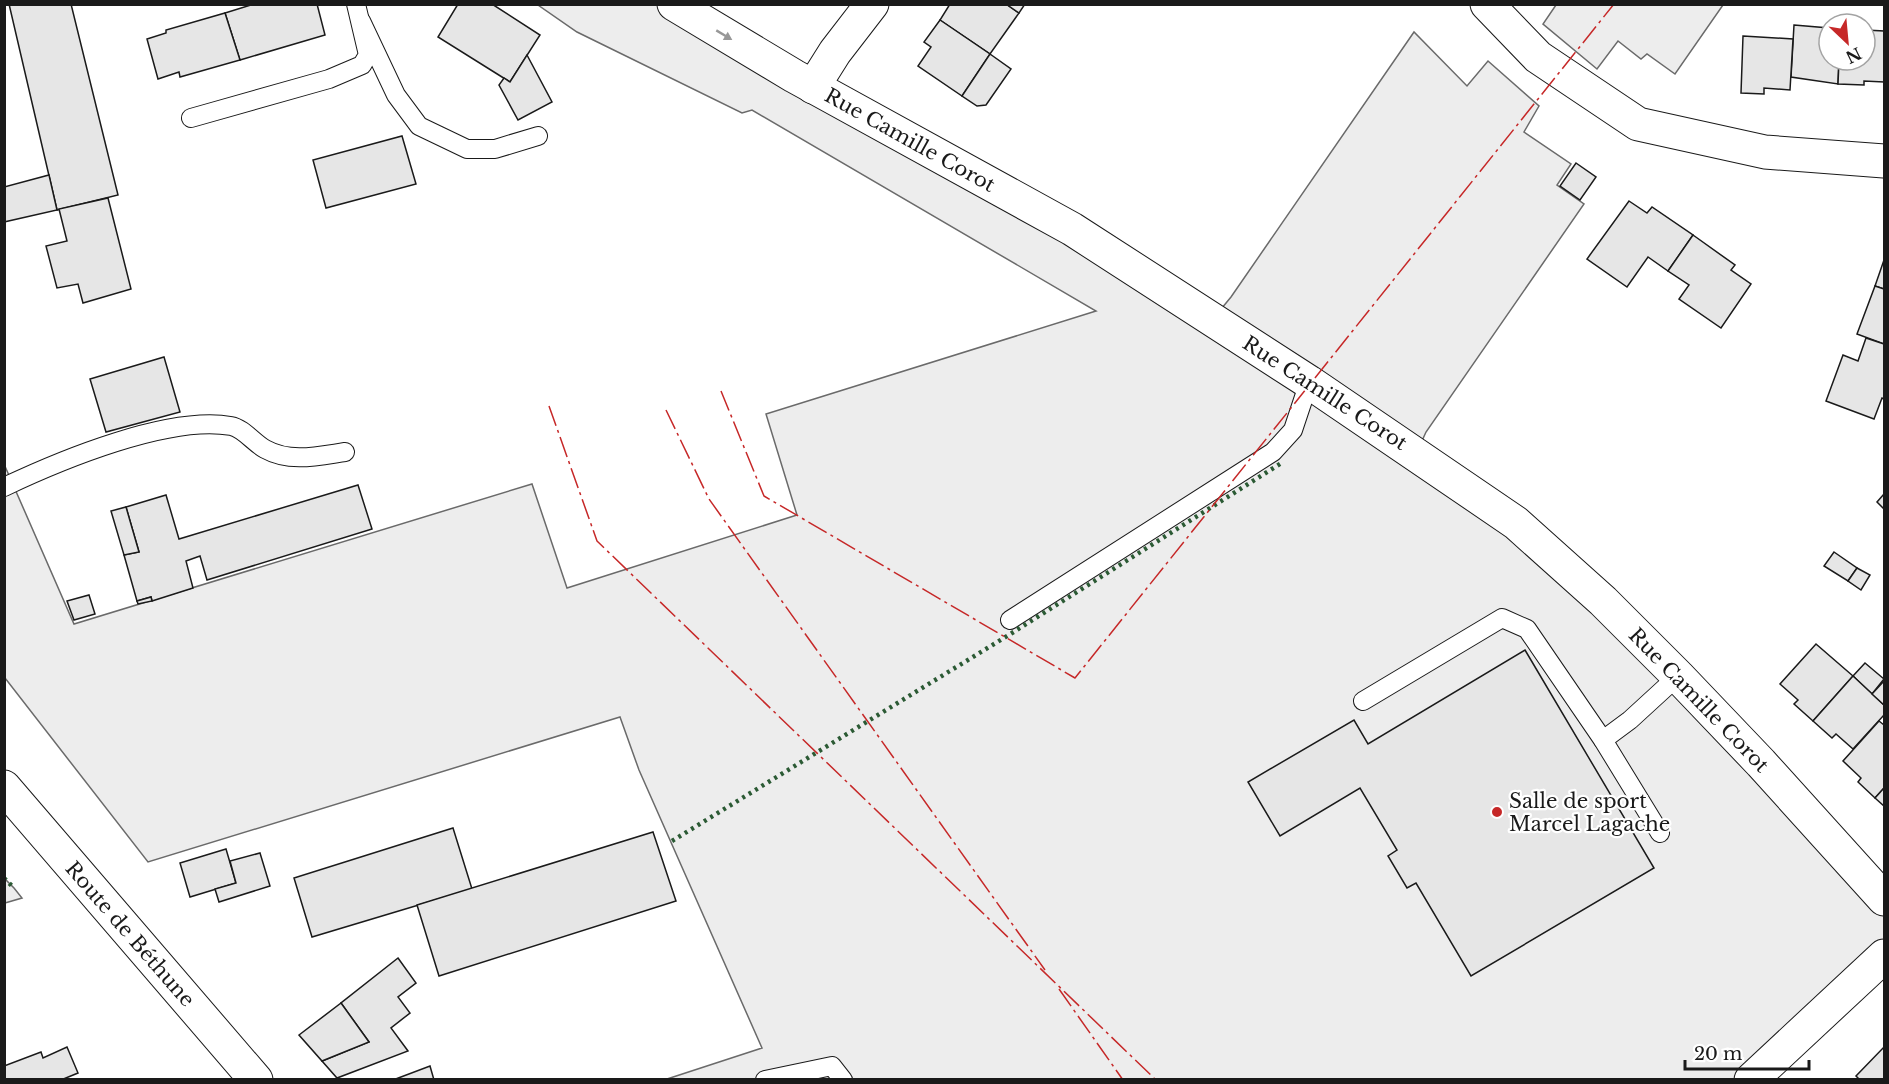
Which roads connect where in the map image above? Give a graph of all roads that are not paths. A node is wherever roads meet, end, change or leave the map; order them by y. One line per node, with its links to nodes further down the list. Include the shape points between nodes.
1 (674, 4): 5 (street, Rue Camille Corot, one-way to 5)
2 (872, 4): 5 (street)
3 (1487, 4): 8 (street, via 1538,57 1638,124 1765,152)
4 (358, 13): 6 (lane, via 368,54 362,65 329,79); 7 (lane, via 396,95 419,126 467,149 495,149)
5 (813, 87): 9 (street, Rue Camille Corot, via 1072,229)
6 (191, 118)
7 (538, 136)
8 (1884, 161)
9 (1309, 382): 12 (lane, via 1293,430 1273,452); 13 (street, Rue Camille Corot, via 1516,523 1603,601)
10 (345, 452): 11 (lane, via 298,459 266,450 233,426 198,424 152,432)
11 (4, 487)
12 (1010, 620)
13 (1678, 676): 15 (lane); 18 (street, Rue Camille Corot)
14 (1363, 701): 15 (lane, via 1502,618 1527,629)
15 (1603, 740): 17 (lane)
16 (4, 787): 20 (street, Route de Béthune)
17 (1660, 833)
18 (1884, 899)
19 (1884, 956): 23 (street)
20 (256, 1080)
21 (765, 1080): 22 (lane, via 832,1066)
22 (843, 1080)
23 (1751, 1080)

